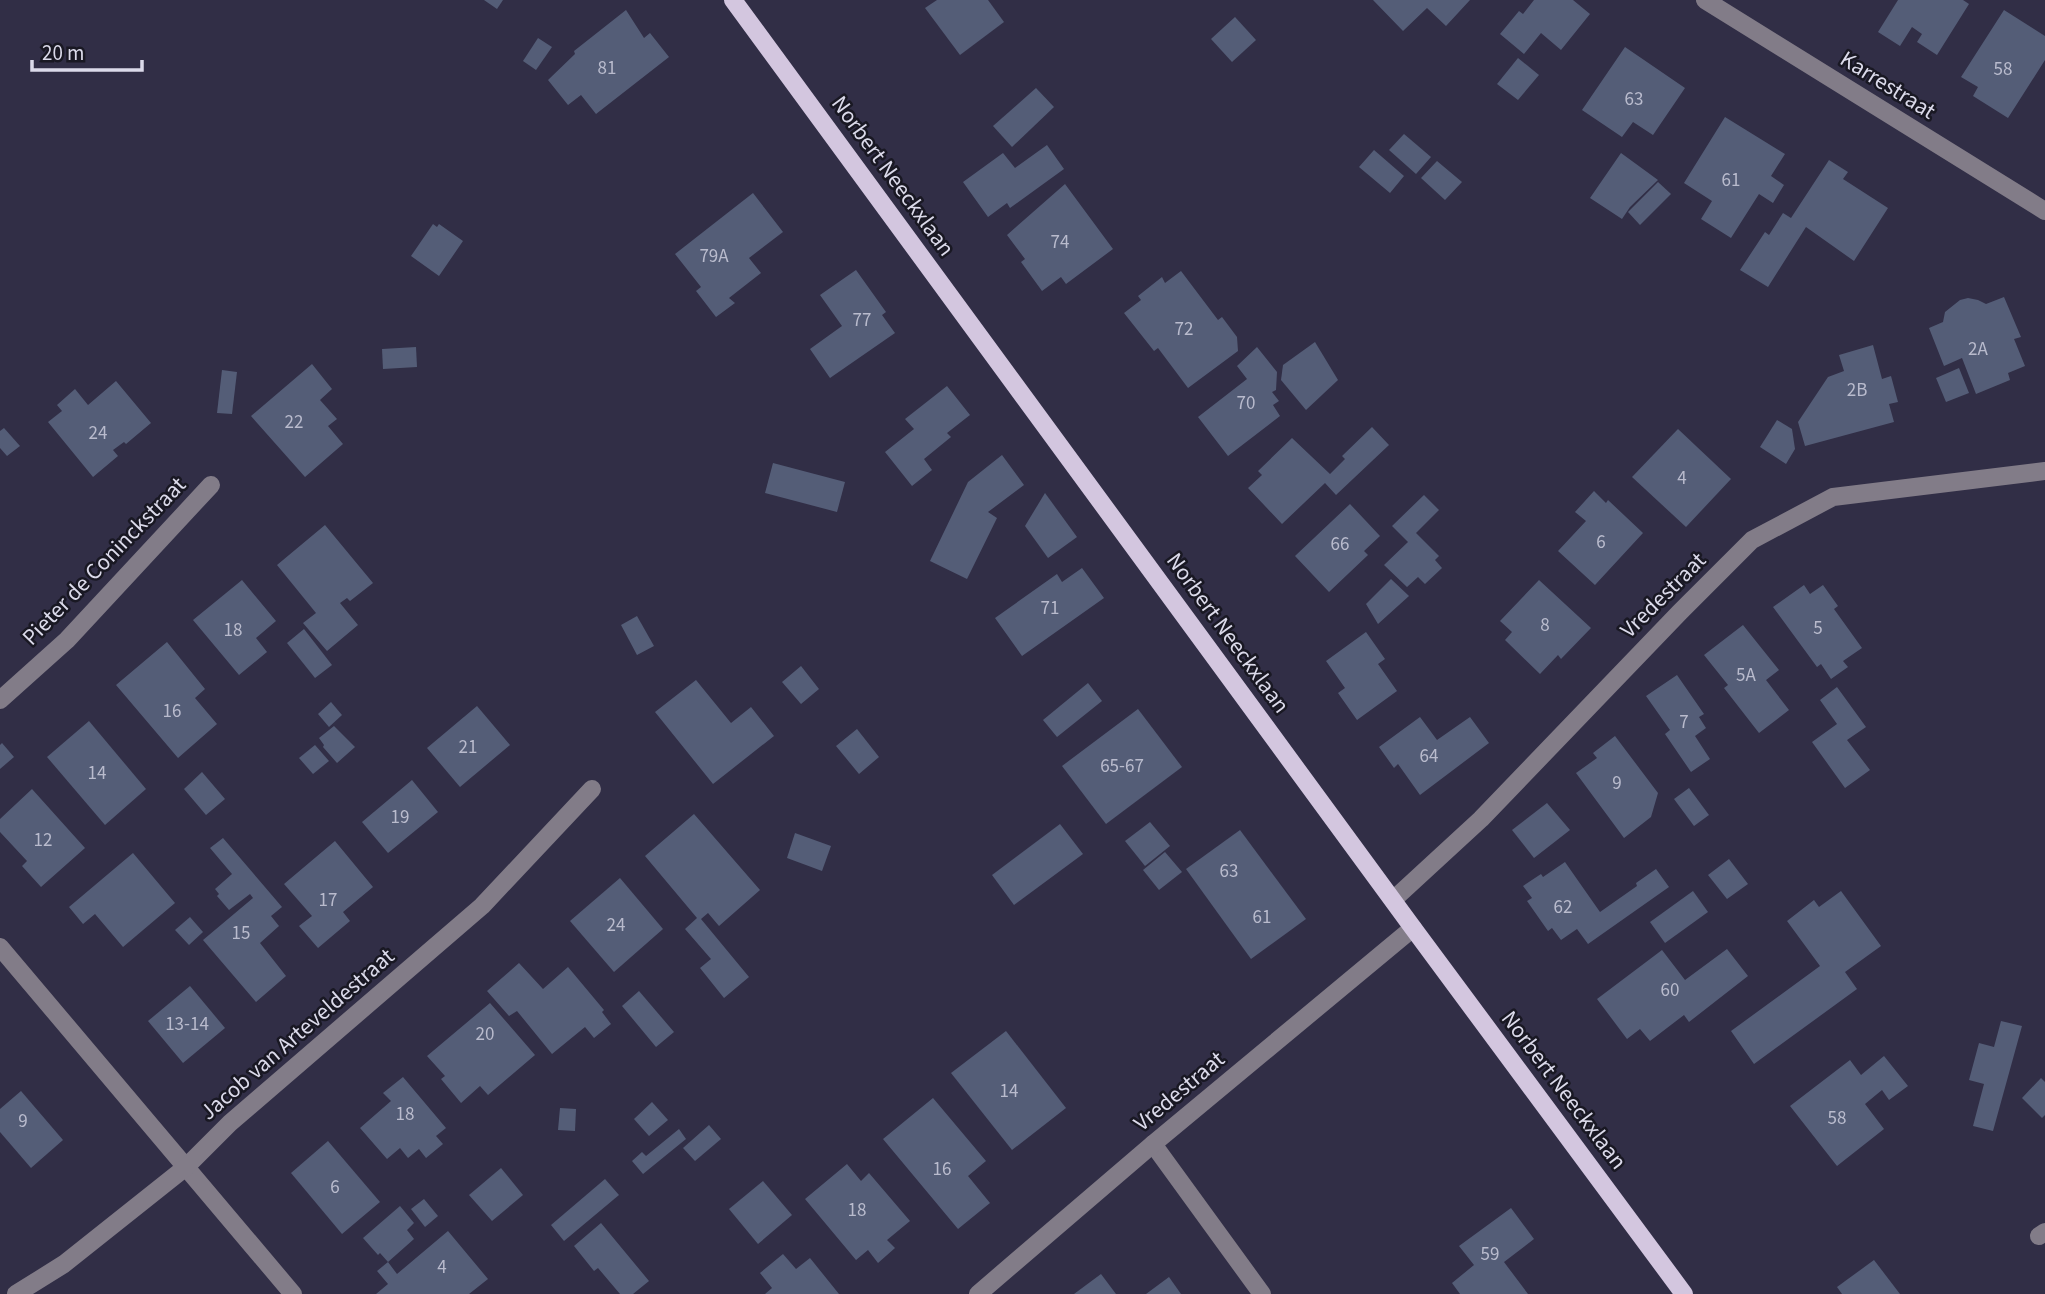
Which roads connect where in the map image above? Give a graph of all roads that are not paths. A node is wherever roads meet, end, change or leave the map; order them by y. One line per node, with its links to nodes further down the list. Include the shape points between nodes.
1 (733, 0): 8 (main road, Norbert Neeckxlaan)
2 (1705, 0): 3 (street, Karrestraat)
3 (2045, 211)
4 (2045, 471): 8 (street, Vredestraat, via 1833,497 1752,540 1481,819)
5 (211, 485): 6 (street, Pieter de Coninckstraat, via 67,640)
6 (0, 699)
7 (592, 789): 12 (street, Jacob van Arteveldestraat, via 482,906 230,1122)
8 (1393, 900): 9 (main road, Norbert Neeckxlaan)
9 (1413, 928): 11 (street, Vredestraat); 17 (main road, Norbert Neeckxlaan)
10 (0, 947): 12 (street)
11 (1153, 1144): 15 (street, Vredestraat); 16 (street)
12 (186, 1167): 13 (street, Jacob van Arteveldestraat, via 64,1264); 14 (street)
13 (16, 1294)
14 (293, 1294)
15 (978, 1294)
16 (1262, 1294)
17 (1684, 1294)

